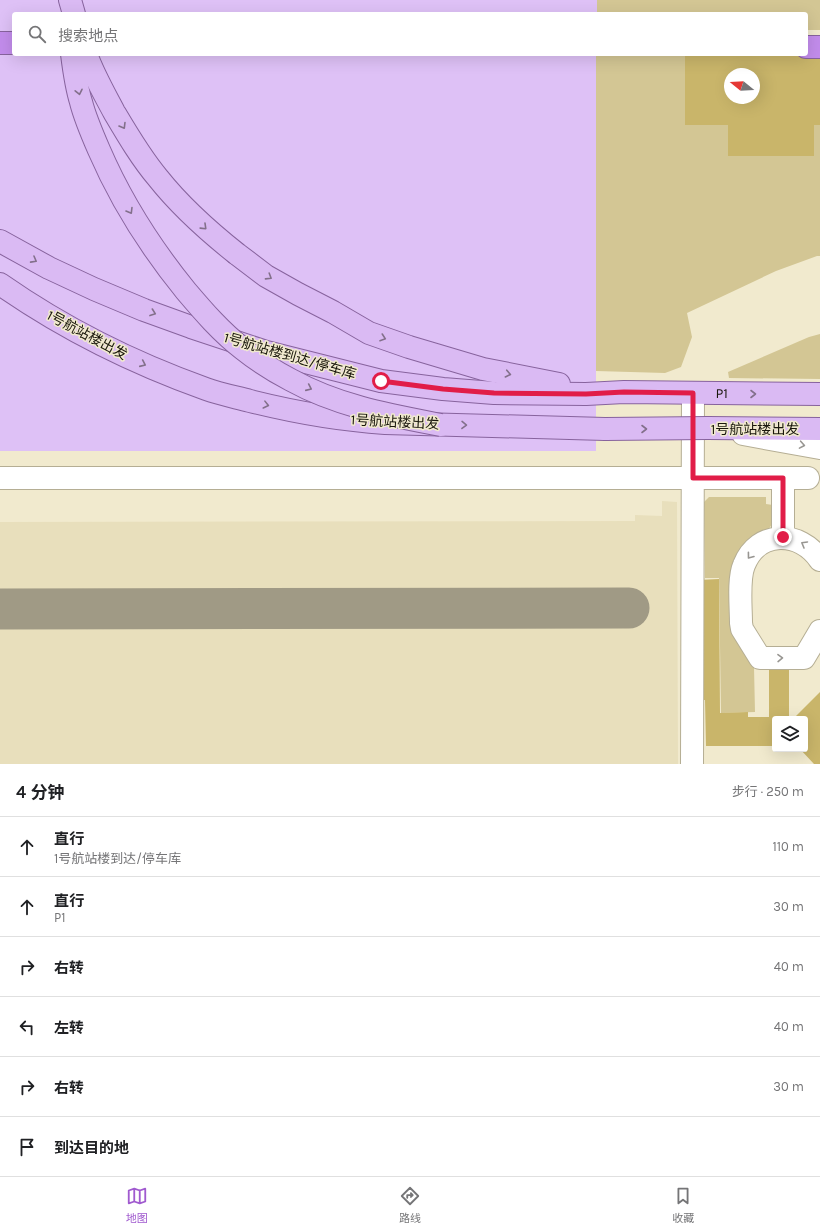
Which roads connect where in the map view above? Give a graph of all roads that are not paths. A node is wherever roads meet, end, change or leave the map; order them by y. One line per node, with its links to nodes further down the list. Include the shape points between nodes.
1 (69, 0): 2 (main road); 3 (main road)
2 (68, 12)
3 (73, 12)
4 (0, 43): 5 (highway)
5 (12, 43)
6 (808, 47): 7 (highway)
7 (820, 47)
8 (72, 56): 15 (main road, one-way to 15, bridge, via 81,102 109,174 152,246 197,304 220,328 242,349 268,367 310,389 363,409)
9 (87, 56): 12 (main road, one-way to 12, bridge, via 104,94 136,148 157,177 182,206 209,231 266,276 369,333 409,347 490,370 546,382)
10 (0, 241): 12 (main road, 1号航站楼到达/停车库, one-way to 12, bridge, via 49,268 144,310 266,352 381,381 494,393)
11 (0, 284): 15 (main road, 1号航站楼出发, one-way to 15, bridge, via 94,341 163,373 207,389 322,416 385,423)
12 (624, 392): 13 (main road, P1)
13 (693, 393): 14 (main road, P1, one-way to 14); 20 (lane)
14 (816, 395)
15 (441, 424): 16 (main road, 1号航站楼出发, one-way to 16, bridge, via 605,429)
16 (708, 428): 17 (main road, 1号航站楼出发); 18 (lane, one-way to 18)
17 (820, 429)
18 (820, 448)
19 (0, 478): 20 (lane)
20 (693, 478): 21 (lane); 26 (lane)
21 (783, 478): 22 (lane); 23 (lane)
22 (808, 478)
23 (783, 537): 24 (lane, one-way to 23, via 815,552 800,542); 25 (lane, one-way to 25, via 759,546 748,556 741,574 742,629 760,658 804,658)
24 (820, 560)
25 (820, 631)
26 (692, 764)

